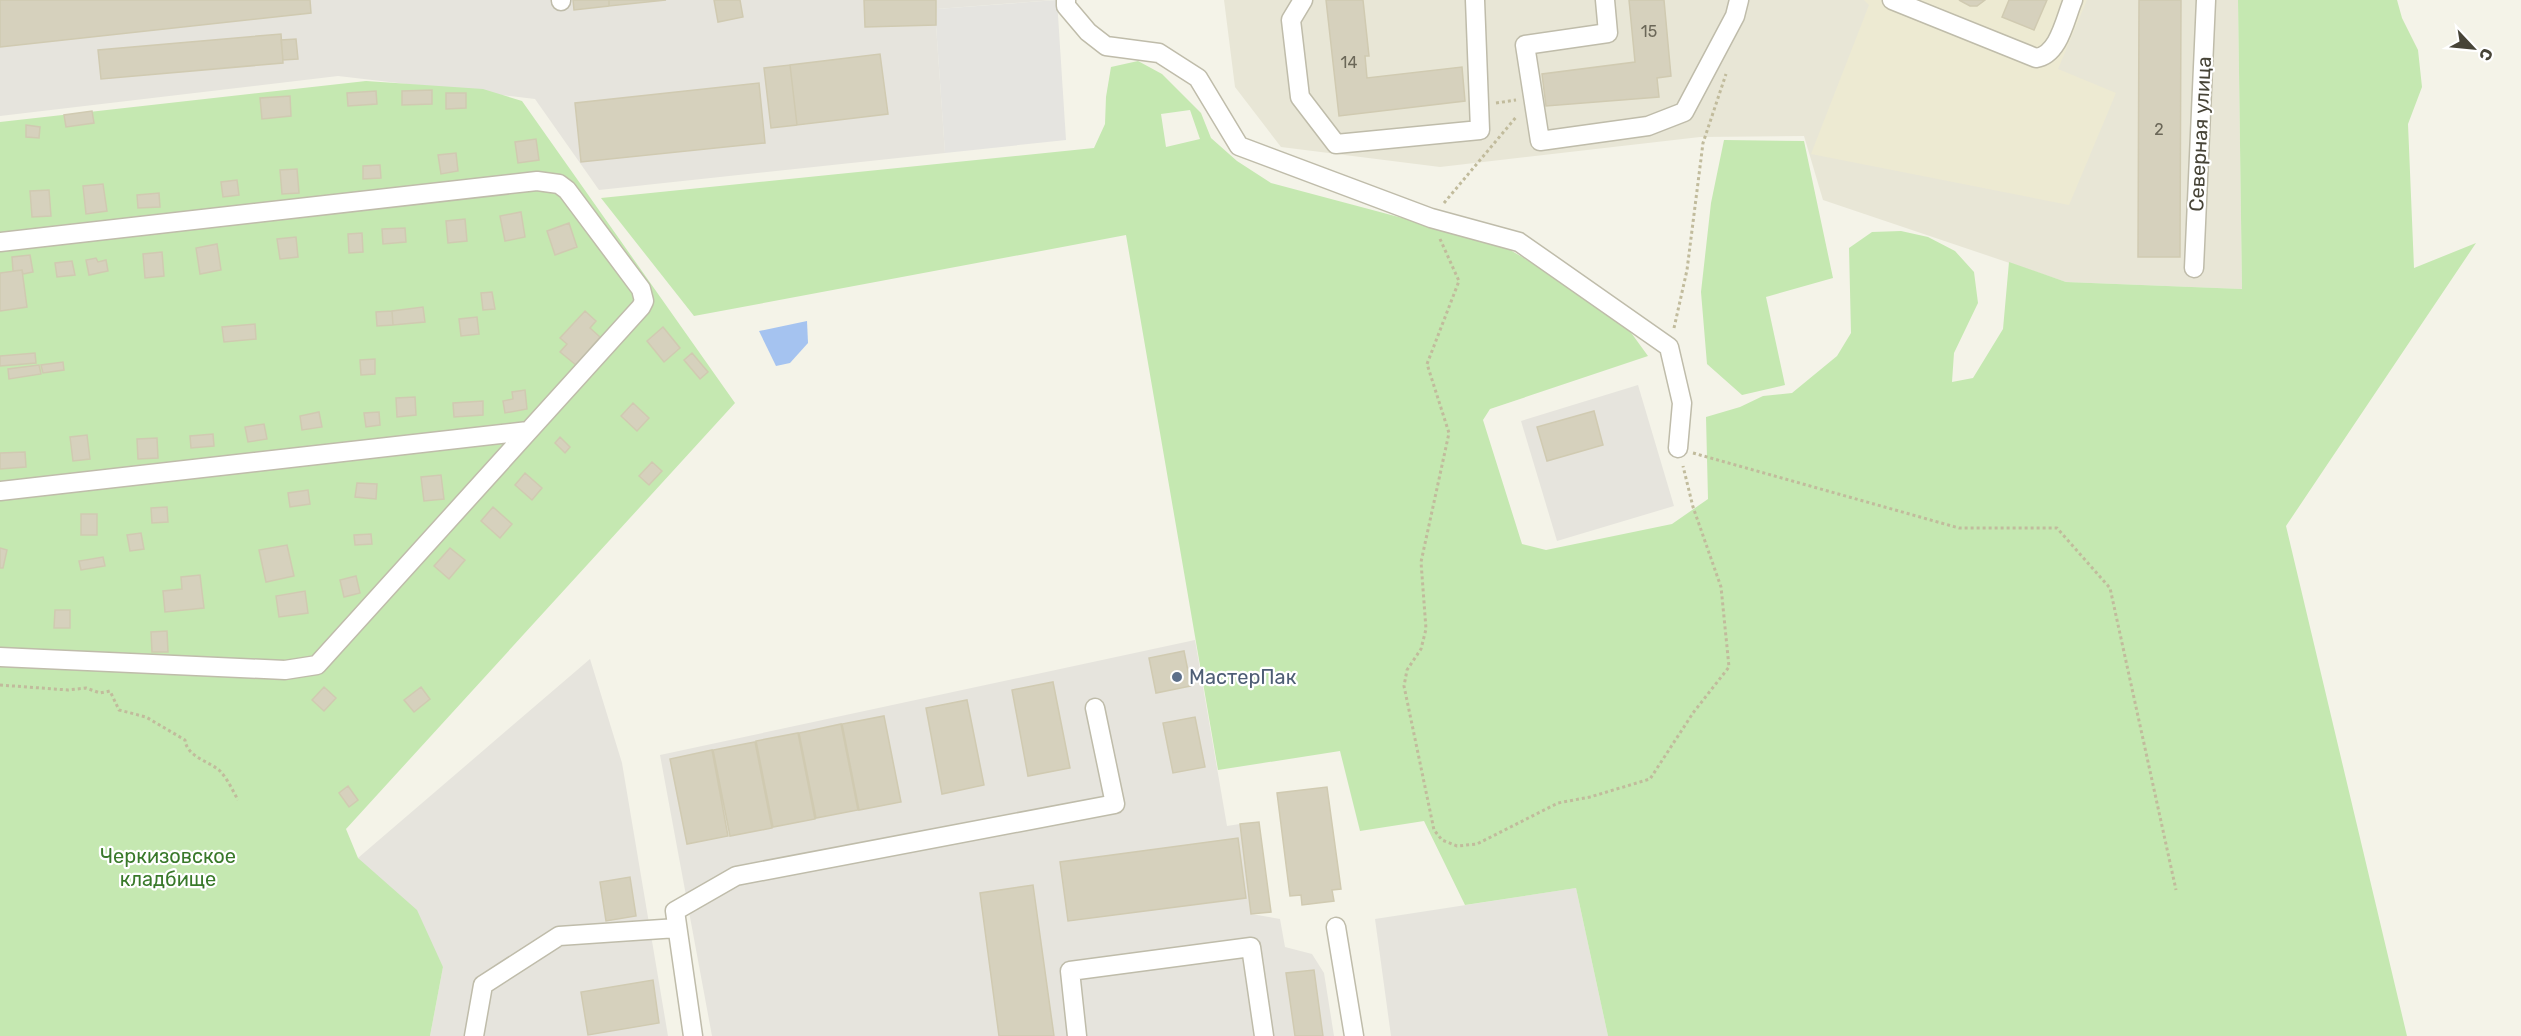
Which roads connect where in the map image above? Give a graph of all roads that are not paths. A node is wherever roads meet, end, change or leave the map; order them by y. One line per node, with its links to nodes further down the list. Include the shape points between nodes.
1 (1066, 0): 12 (street, via 1066,6 1088,32 1106,46 1159,53 1198,78 1239,146 1431,218 1519,242 1669,347 1682,403)
2 (1303, 0): 3 (street, via 1291,20 1300,97 1336,144 1480,130)
3 (1475, 0)
4 (1605, 0): 5 (street, via 1608,33 1525,45 1540,141 1648,126 1684,112 1736,16)
5 (1739, 0)
6 (1892, 0): 7 (street, via 2036,58 2053,49)
7 (2073, 0)
8 (2206, 0): 10 (street, Северная улица)
9 (0, 242): 11 (street, via 537,181 559,184 641,289 644,301)
10 (2194, 268)
11 (528, 431): 13 (street); 14 (street, via 317,664 285,670)
12 (1678, 448)
13 (0, 491)
14 (0, 657)
15 (1095, 708): 17 (street, via 1115,804 736,876 675,911)
16 (1336, 927): 22 (street)
17 (677, 928): 18 (street, via 559,936 483,986); 19 (street)
18 (474, 1036)
19 (693, 1036)
20 (1077, 1036): 21 (street, via 1070,971 1251,947)
21 (1264, 1036)
22 (1354, 1036)

